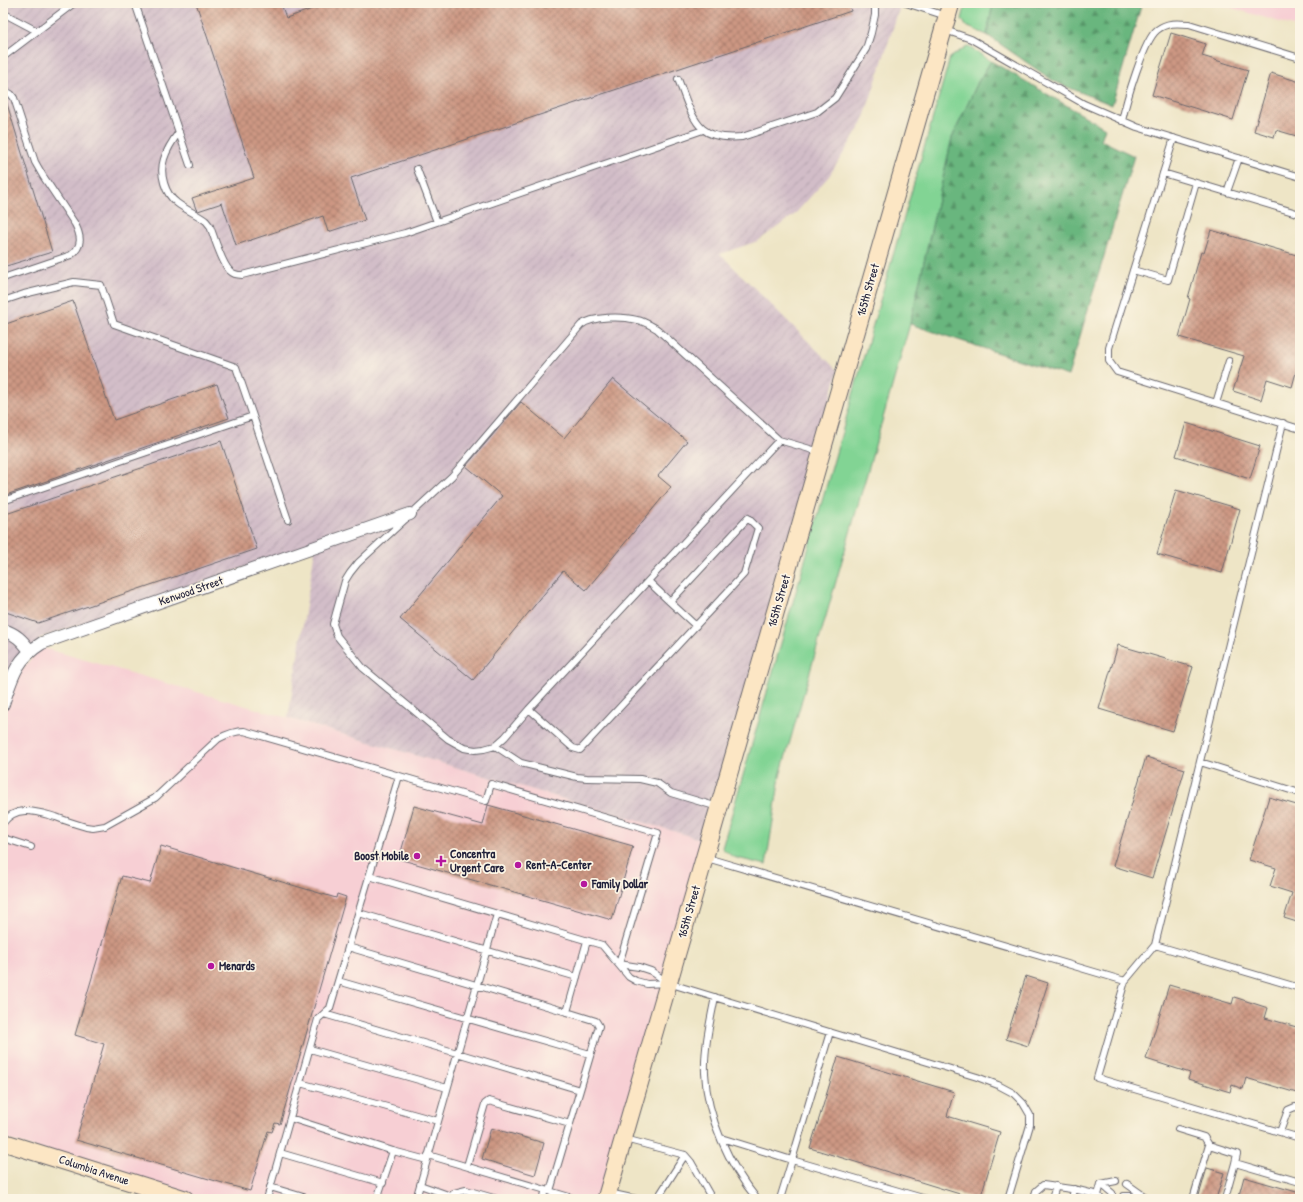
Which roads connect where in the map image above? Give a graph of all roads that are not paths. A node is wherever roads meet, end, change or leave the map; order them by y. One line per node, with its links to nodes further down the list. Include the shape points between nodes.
1 (74, 3): 7 (lane)
2 (135, 3): 14 (lane)
3 (875, 3): 13 (lane, via 874,21 866,49 835,98 817,112 742,137 720,137)
4 (906, 3): 6 (lane)
5 (3, 13): 7 (lane)
6 (948, 16): 12 (lane, via 971,39 1084,104); 34 (main road, 165th Street)
7 (37, 31): 8 (lane)
8 (3, 57)
9 (1300, 58): 12 (lane, via 1189,24 1176,22 1166,25 1156,31 1148,41 1126,102)
10 (678, 79): 13 (lane, via 693,116)
11 (3, 90): 26 (lane, via 14,98 35,162 75,224 80,244 71,256)
12 (1122, 121): 15 (lane)
13 (703, 130): 24 (lane)
14 (179, 132): 17 (lane); 24 (lane, via 163,160 164,185 173,200 206,221 226,267 237,275 405,233)
15 (1174, 138): 16 (lane); 19 (lane)
16 (1239, 158): 20 (lane); 22 (lane)
17 (190, 165)
18 (417, 169): 24 (lane)
19 (1163, 173): 21 (lane); 25 (lane)
20 (1300, 176)
21 (1196, 183): 22 (lane); 25 (lane, via 1168,280)
22 (1228, 192): 23 (lane)
23 (1300, 214)
24 (437, 222)
25 (1133, 270): 29 (lane, via 1109,348 1109,361 1117,372)
26 (3, 278)
27 (3, 301): 30 (lane, via 74,282 101,285 114,324 236,367)
28 (1229, 362): 29 (lane)
29 (1216, 402): 31 (lane)
30 (252, 416): 35 (lane); 37 (lane)
31 (1283, 424): 32 (lane); 46 (lane)
32 (1300, 429)
33 (779, 440): 34 (lane); 36 (lane, via 657,329 646,322 626,318 594,319 581,325 452,476); 38 (lane)
34 (821, 453): 49 (main road, 165th Street)
35 (3, 501)
36 (410, 514): 42 (street, Kenwood Street, via 42,643); 45 (lane, via 350,573 334,616 334,630 363,668 448,739 464,748 475,750)
37 (288, 520)
38 (648, 581): 39 (lane); 44 (lane)
39 (670, 602): 40 (lane); 40 (lane, via 748,518 758,528 744,574)
40 (696, 626): 44 (lane, via 580,750 573,748)
41 (3, 630): 42 (street, via 20,638)
42 (30, 651): 43 (street, Kenwood Street, via 18,665)
43 (3, 704)
44 (529, 709): 45 (lane)
45 (495, 746): 49 (lane, via 521,762 577,777 648,780 671,793)
46 (1200, 762): 48 (lane); 58 (lane)
47 (399, 776): 50 (lane, via 237,731 218,739 156,798 105,826 86,827 32,810 11,815); 54 (lane); 61 (lane, via 486,801 491,784 658,833)
48 (1300, 793)
49 (719, 807): 53 (main road, 165th Street)
50 (3, 823)
51 (3, 838): 52 (lane)
52 (31, 847)
53 (705, 857): 64 (lane); 65 (main road, 165th Street)
54 (369, 876): 55 (lane); 56 (lane)
55 (358, 913): 59 (lane); 60 (lane)
56 (496, 914): 57 (lane); 60 (lane)
57 (588, 941): 61 (lane, via 602,945); 62 (lane)
58 (1155, 944): 64 (lane); 67 (lane)
59 (348, 947): 63 (lane); 66 (lane)
60 (486, 951): 62 (lane); 66 (lane)
61 (619, 964): 65 (lane, via 651,971); 65 (lane, via 629,977 636,981 647,984)
62 (577, 978): 69 (lane)
63 (338, 981): 70 (lane, via 330,1008); 71 (lane)
64 (1125, 981): 84 (lane, via 1097,1078)
65 (668, 983): 68 (lane); 87 (main road, 165th Street)
66 (477, 984): 69 (lane); 71 (lane)
67 (1300, 988)
68 (715, 998): 72 (lane); 85 (lane, via 707,1042 705,1073 711,1109)
69 (567, 1012): 75 (lane, via 596,1021 599,1026)
70 (324, 1014): 73 (lane, via 318,1019); 74 (lane)
71 (467, 1019): 74 (lane); 75 (lane)
72 (830, 1032): 94 (lane); 127 (lane, via 977,1076 998,1084 1023,1102 1030,1114 1030,1125)
73 (310, 1049): 76 (lane); 77 (lane)
74 (457, 1053): 77 (lane); 78 (lane)
75 (590, 1054): 78 (lane)
76 (300, 1083): 80 (lane); 81 (lane)
77 (447, 1088): 81 (lane)
78 (580, 1090): 82 (lane)
79 (1300, 1108): 84 (lane, via 1295,1106 1288,1110)
80 (290, 1118): 90 (lane); 91 (lane)
81 (438, 1122): 93 (lane)
82 (570, 1124): 96 (lane, via 489,1101 485,1104); 106 (lane)
83 (1178, 1129): 89 (lane, via 1204,1137)
84 (1280, 1132): 86 (lane)
85 (721, 1138): 94 (lane); 124 (lane, via 733,1164)
86 (1300, 1138)
87 (623, 1139): 92 (lane); 108 (main road, 165th Street)
88 (3, 1142): 113 (main road, Columbia Avenue)
89 (1208, 1145): 95 (lane, via 1237,1154); 131 (lane)
90 (393, 1151): 93 (lane); 98 (lane)
91 (280, 1153): 98 (lane); 104 (lane)
92 (685, 1156): 122 (lane); 123 (lane)
93 (427, 1157): 96 (lane); 102 (lane)
94 (792, 1160): 125 (lane); 126 (lane)
95 (1235, 1163): 99 (lane); 132 (lane)
96 (466, 1166): 106 (lane)
97 (1116, 1181): 100 (lane)
98 (382, 1182): 116 (lane)
99 (1300, 1182)
100 (1101, 1184): 107 (lane); 110 (lane)
101 (1127, 1184): 112 (lane)
102 (420, 1185): 111 (lane); 117 (lane)
103 (1056, 1186): 105 (lane); 128 (lane, via 1043,1185 1036,1191); 129 (lane)
104 (270, 1187): 114 (lane); 115 (lane)
105 (1074, 1189): 110 (lane); 130 (lane)
106 (548, 1190): 119 (lane); 120 (lane)
107 (1112, 1192)
108 (606, 1196): 121 (lane)
109 (1124, 1196): 112 (lane)
110 (1099, 1197)
111 (451, 1198): 118 (lane, via 454,1193 466,1190)
112 (1144, 1198)
113 (185, 1199)
114 (267, 1199)
115 (310, 1199)
116 (377, 1199)
117 (416, 1199)
118 (497, 1199)
119 (543, 1199)
120 (576, 1199)
121 (636, 1199)
122 (657, 1199)
123 (712, 1199)
124 (757, 1199)
125 (780, 1199)
126 (926, 1199)
127 (1008, 1199)
128 (1034, 1199)
129 (1052, 1199)
130 (1072, 1199)
131 (1192, 1199)
132 (1225, 1199)

